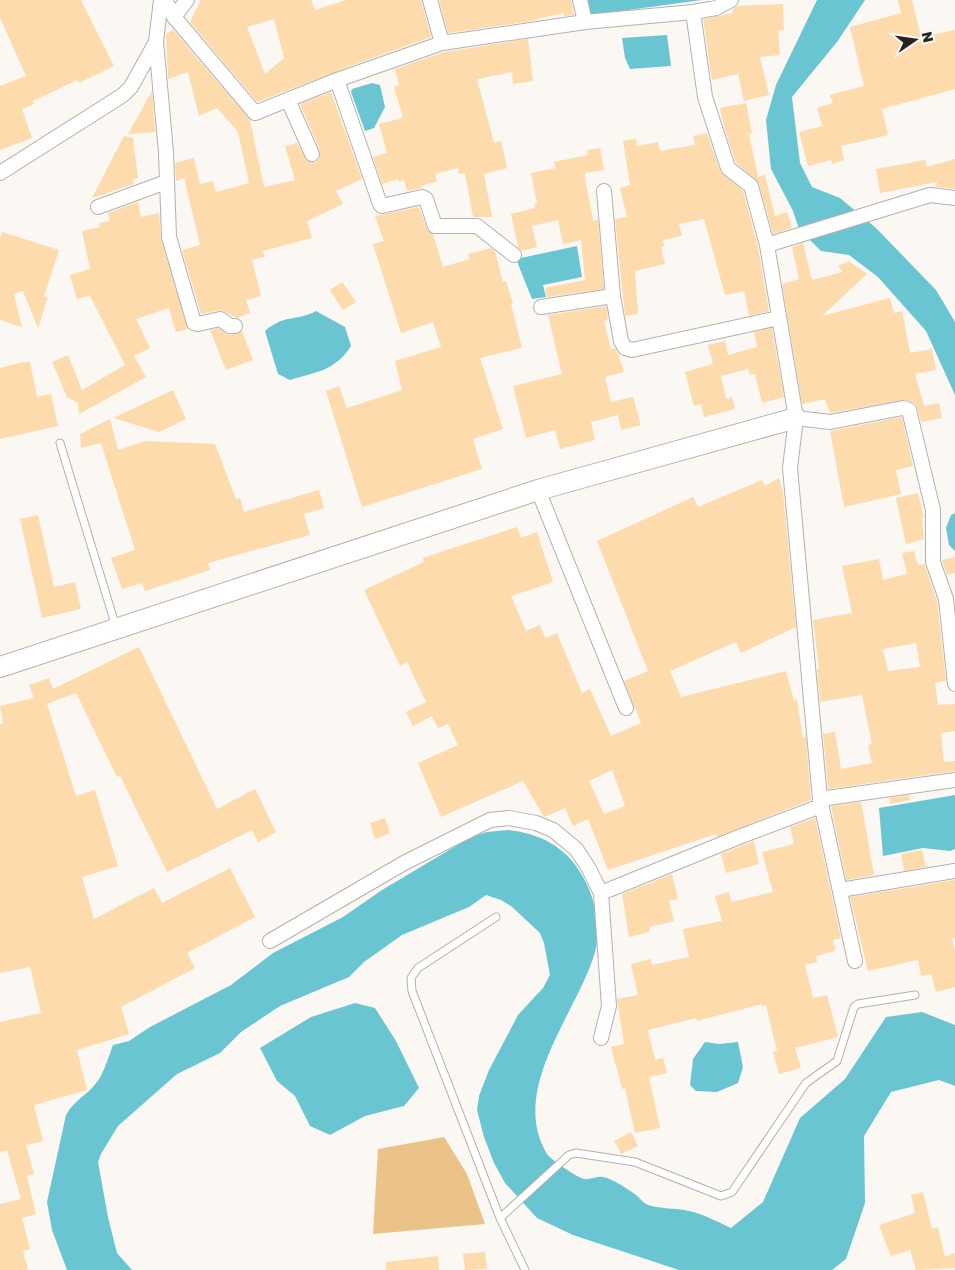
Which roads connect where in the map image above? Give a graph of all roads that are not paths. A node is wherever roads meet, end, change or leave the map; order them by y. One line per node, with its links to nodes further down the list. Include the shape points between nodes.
1 (163, 0): 7 (street); 9 (street)
2 (187, 0): 7 (street)
3 (430, 0): 10 (street)
4 (580, 0): 8 (street)
5 (731, 0): 6 (street, via 716,8)
6 (693, 12): 8 (street); 19 (street, via 705,97 728,168 751,186)
7 (174, 17): 12 (street, via 255,113)
8 (585, 22): 10 (street)
9 (156, 42): 14 (street, via 131,87 123,94); 15 (street)
10 (442, 43): 11 (street)
11 (337, 80): 12 (street); 20 (street, via 382,206 422,196 426,198 435,226 477,226)
12 (288, 100): 13 (street)
13 (312, 154)
14 (0, 173)
15 (166, 182): 18 (street); 24 (street, via 170,244 192,319 198,324 220,319)
16 (604, 191): 21 (street)
17 (955, 198): 19 (street, via 930,195)
18 (98, 207)
19 (767, 245): 23 (street)
20 (514, 255)
21 (613, 296): 22 (street); 23 (street, via 621,340 625,348 632,350)
22 (541, 308)
23 (779, 318): 25 (street)
24 (235, 326)
25 (796, 418): 27 (street); 30 (street, via 830,422 903,408 909,410 933,510 933,562 946,599); 33 (street, via 790,468)
26 (60, 443): 28 (lane)
27 (538, 490): 28 (street); 31 (street)
28 (117, 630): 29 (street)
29 (0, 667)
30 (955, 684)
31 (626, 708)
32 (955, 780): 33 (street)
33 (821, 803): 35 (street); 36 (street)
34 (955, 871): 35 (street)
35 (840, 890): 39 (street)
36 (601, 893): 38 (street, via 576,849 553,830 521,819 490,820 404,863); 41 (street, via 608,1006)
37 (496, 917): 42 (lane, via 418,968 411,978 412,991)
38 (270, 941)
39 (856, 961)
40 (914, 995): 42 (lane, via 858,1004 854,1008 837,1061 806,1083 728,1195 721,1196 635,1162 576,1153 569,1155)
41 (601, 1038)
42 (500, 1218): 43 (lane)
43 (525, 1270)

